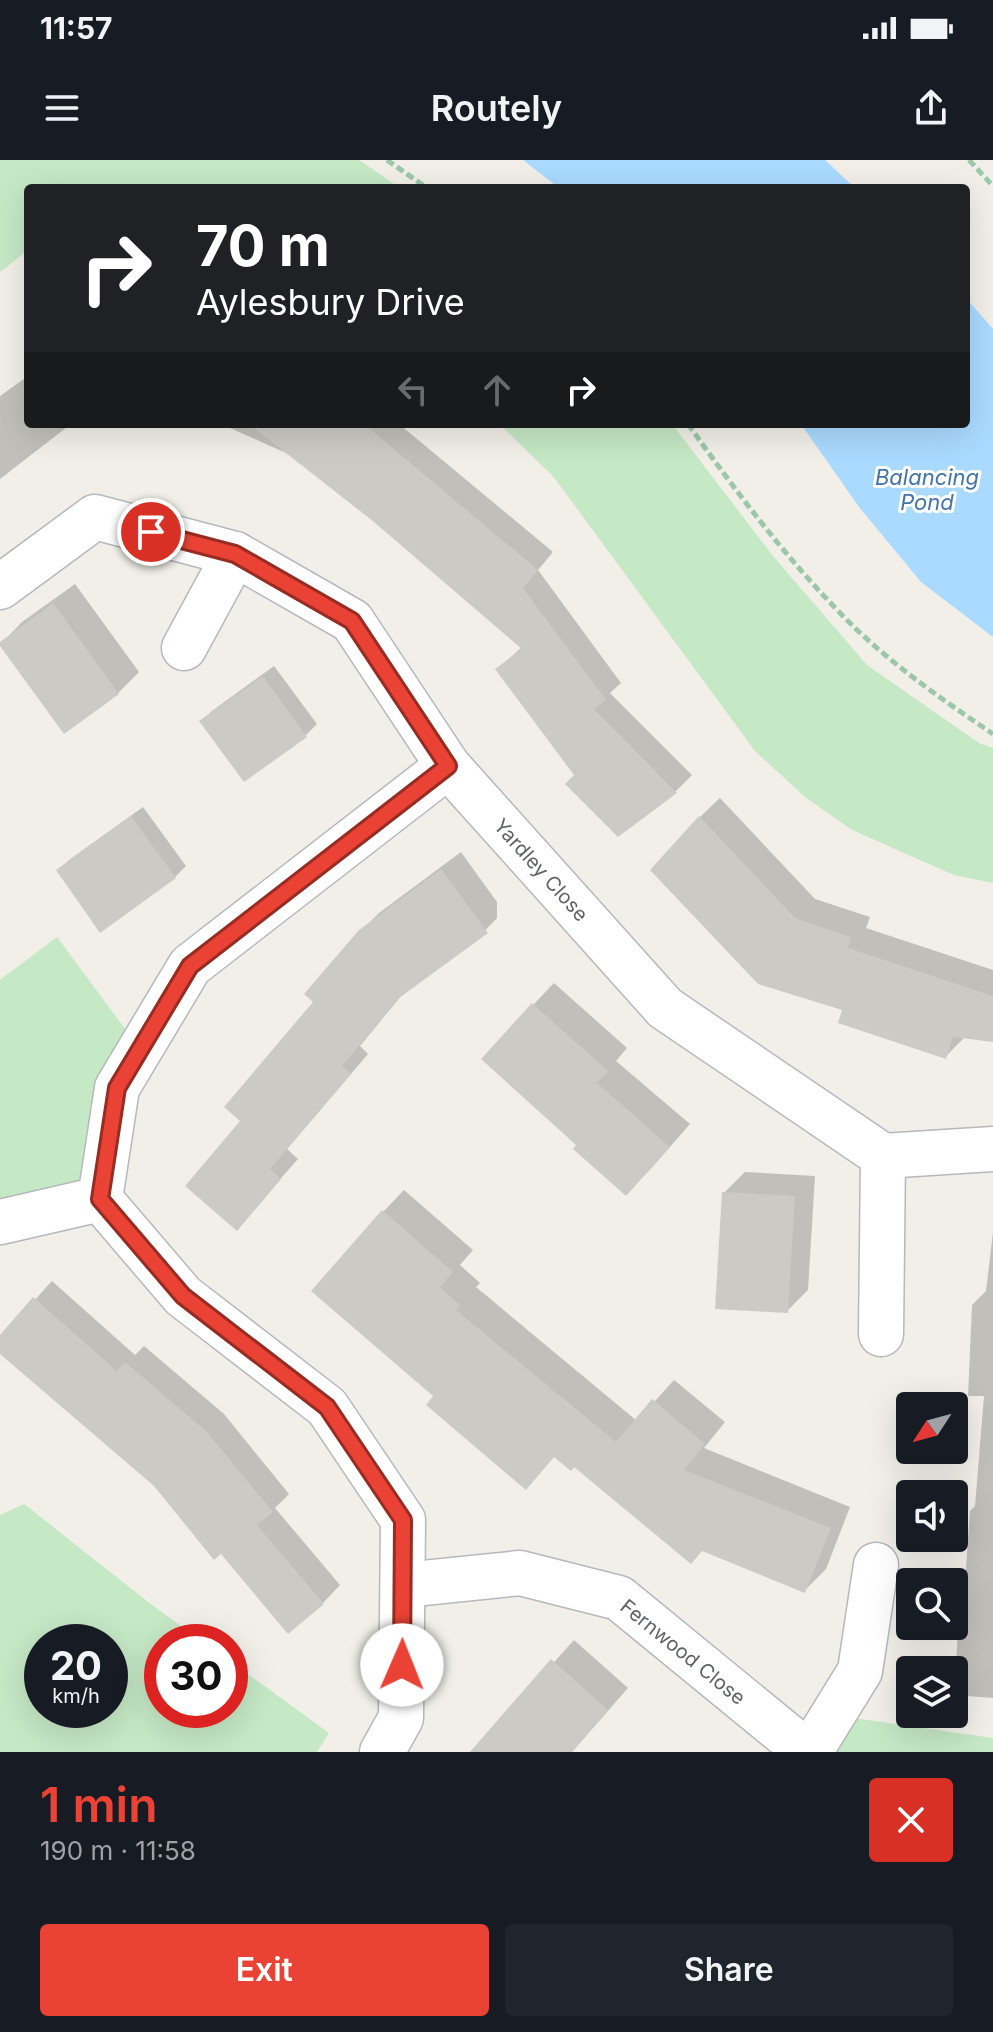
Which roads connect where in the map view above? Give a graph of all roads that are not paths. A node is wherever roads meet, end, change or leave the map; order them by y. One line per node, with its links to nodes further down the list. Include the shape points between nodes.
1 (235, 554): 2 (street, Yardley Close, via 95,517); 3 (street); 4 (street, Yardley Close, via 352,621)
2 (0, 587)
3 (184, 648)
4 (448, 766): 6 (street, Yardley Close, via 665,1008); 7 (street, via 190,966 117,1088)
5 (993, 1149): 6 (street)
6 (883, 1156): 9 (street)
7 (100, 1199): 8 (street); 11 (street, via 183,1296 327,1407 403,1520)
8 (0, 1222)
9 (881, 1334)
10 (876, 1565): 13 (street, Fernwood Close, via 860,1671)
11 (404, 1585): 12 (street, via 401,1718); 13 (street, Fernwood Close, via 520,1573 619,1598)
12 (382, 1752)
13 (808, 1752)

